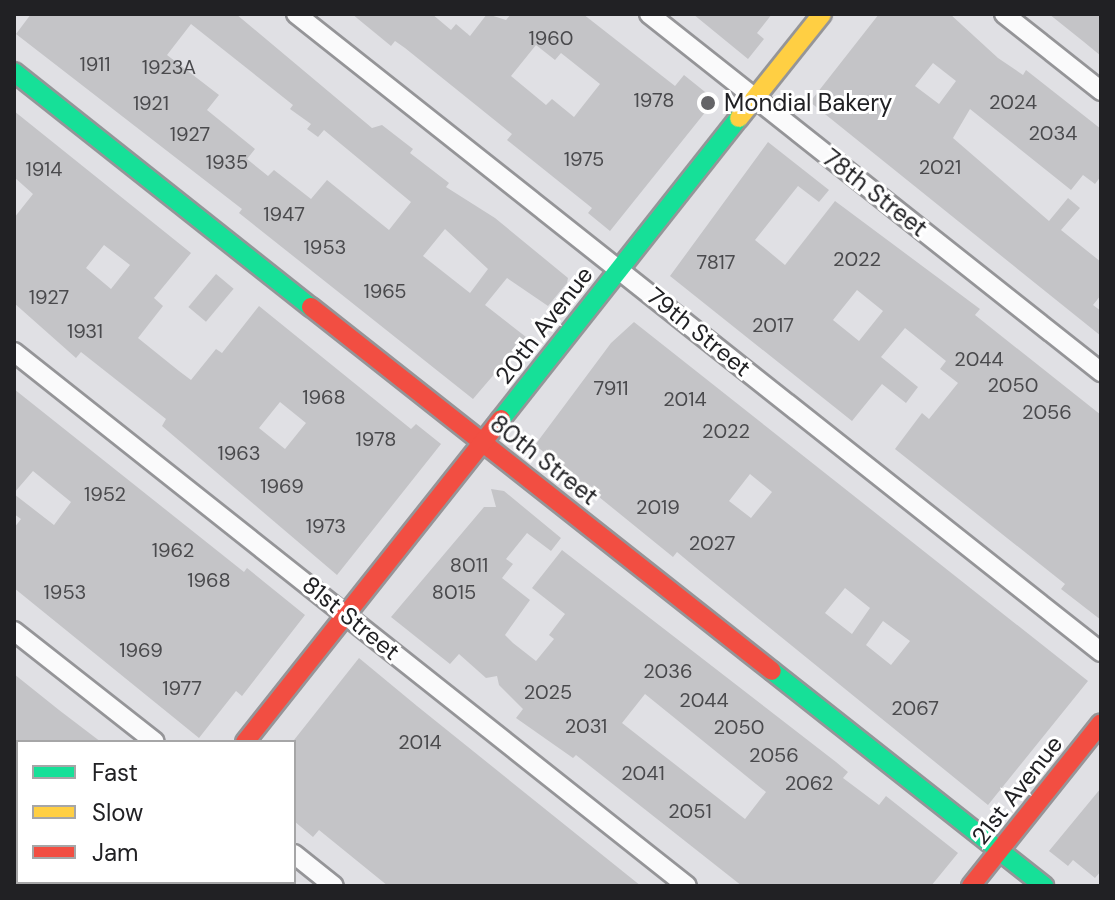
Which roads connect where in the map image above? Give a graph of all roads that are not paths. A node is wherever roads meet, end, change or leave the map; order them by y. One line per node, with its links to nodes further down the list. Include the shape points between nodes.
1 (296, 14): 8 (street, 79th Street)
2 (649, 14): 7 (street, 78th Street)
3 (822, 14): 7 (street, 20th Avenue)
4 (1004, 14): 6 (street)
5 (14, 72): 11 (street, 80th Street)
6 (1101, 91)
7 (756, 99): 8 (street, 20th Avenue); 10 (street, 78th Street)
8 (619, 269): 11 (street, 20th Avenue); 14 (street, 79th Street)
9 (14, 352): 12 (street, 81st Street)
10 (1101, 372)
11 (483, 442): 12 (street, 20th Avenue); 18 (street, 80th Street)
12 (346, 614): 17 (street, 20th Avenue); 21 (street, 81st Street)
13 (14, 631): 16 (street)
14 (1101, 652)
15 (1101, 723): 18 (street, 21st Avenue)
16 (152, 740)
17 (247, 740)
18 (999, 851): 22 (street, 21st Avenue); 23 (street, 80th Street)
19 (296, 856): 20 (street)
20 (334, 886)
21 (687, 886)
22 (971, 886)
23 (1044, 886)

